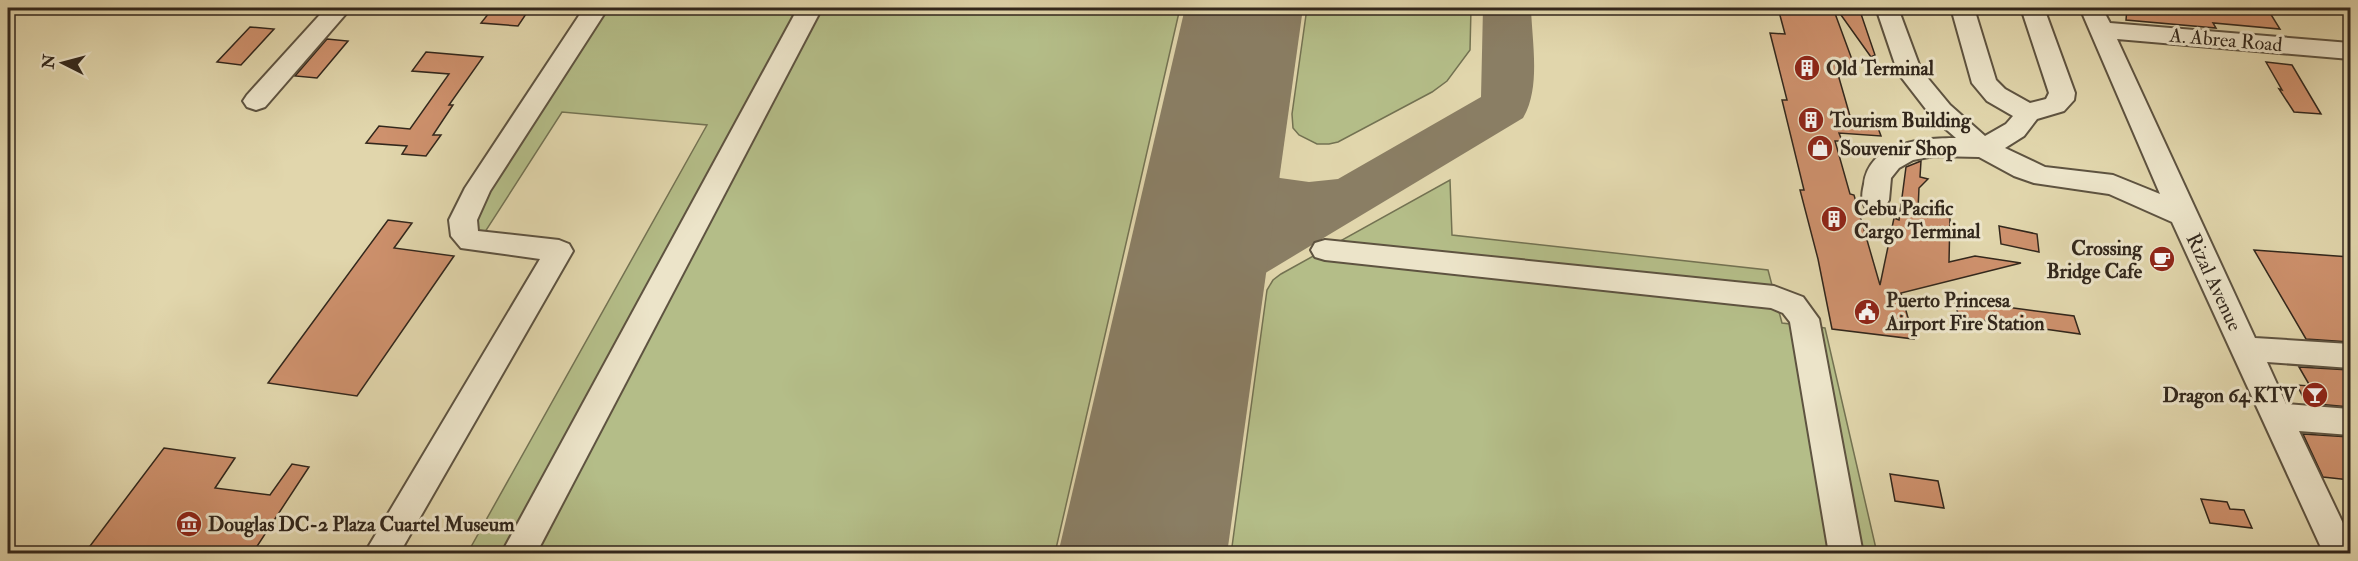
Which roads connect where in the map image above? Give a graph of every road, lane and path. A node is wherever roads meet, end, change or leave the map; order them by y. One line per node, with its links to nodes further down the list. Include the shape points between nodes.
1 (339, 8): 9 (street)
2 (596, 8): 21 (street, via 478,188 463,220 465,236 471,241 559,251)
3 (810, 8): 22 (street)
4 (1887, 8): 11 (street, via 1910,73 1941,111)
5 (1963, 8): 10 (street, via 1984,83)
6 (2033, 8): 10 (street, via 2062,93 2055,105)
7 (2097, 19): 8 (street, A. Abrea Road); 12 (street, Rizal Avenue)
8 (2350, 51)
9 (256, 101)
10 (2027, 113): 11 (street, via 2013,132)
11 (1983, 148): 13 (street, via 2043,176); 14 (street, via 1920,148 1904,153 1890,161 1878,176)
12 (2159, 162): 13 (street); 15 (street, Rizal Avenue)
13 (2113, 185): 15 (street)
14 (1875, 200)
15 (2182, 215): 17 (street, Rizal Avenue)
16 (1325, 249): 23 (street, via 1774,297 1793,305 1804,319)
17 (2245, 348): 18 (street); 19 (street, Rizal Avenue)
18 (2350, 356)
19 (2277, 416): 20 (street); 24 (street, Rizal Avenue)
20 (2350, 422)
21 (381, 554)
22 (518, 554)
23 (1846, 554)
24 (2341, 554)

